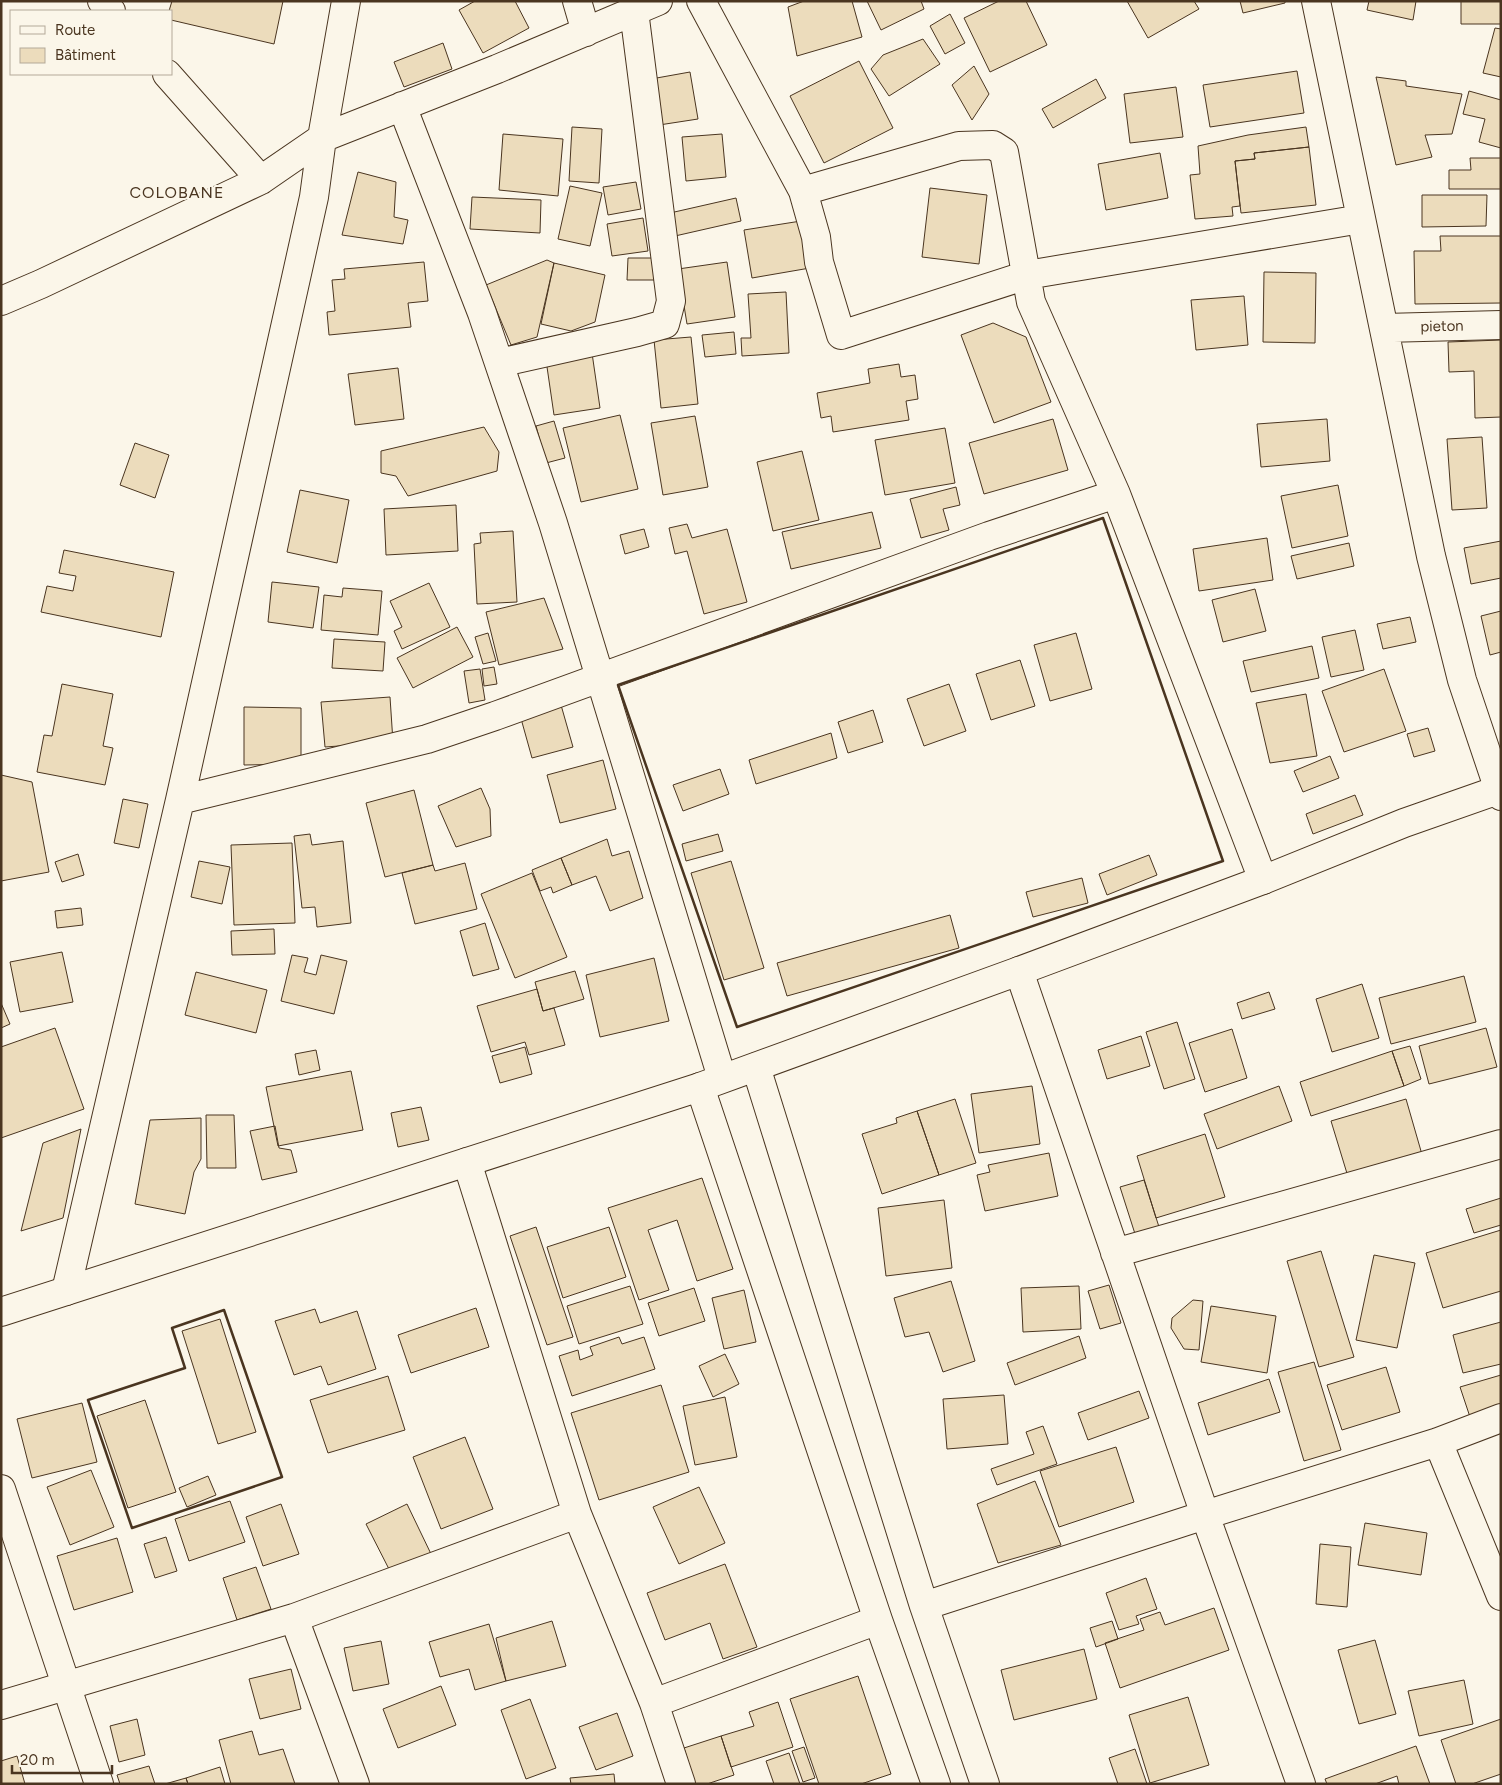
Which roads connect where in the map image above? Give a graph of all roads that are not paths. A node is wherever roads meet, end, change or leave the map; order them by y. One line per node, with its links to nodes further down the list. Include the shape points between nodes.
1 (346, 1): 9 (street)
2 (578, 1): 6 (street)
3 (701, 1): 11 (street)
4 (1316, 1): 12 (street)
5 (646, 6): 6 (street); 17 (street, via 671,301 665,324)
6 (586, 32): 8 (street)
7 (167, 75): 10 (street)
8 (402, 106): 9 (street); 17 (street)
9 (322, 138): 10 (street); 21 (street, via 314,197)
10 (261, 180): 14 (street)
11 (803, 191): 13 (street, via 959,146 993,145 1004,152); 13 (street, via 816,237 819,262 841,335)
12 (1361, 219): 13 (street); 16 (street)
13 (1027, 275): 18 (street, via 1031,302)
14 (1, 301)
15 (1501, 325): 16 (street, pieton)
16 (1384, 328): 20 (street, via 1431,556 1462,680)
17 (499, 363): 19 (street, via 553,523)
18 (1116, 494): 19 (street, via 989,536); 22 (street)
19 (599, 678): 21 (street, via 427,739); 25 (street)
20 (1500, 792): 22 (street, via 1404,824)
21 (180, 800): 29 (street)
22 (1263, 880): 23 (street)
23 (1019, 971): 24 (street); 28 (street)
24 (756, 1067): 25 (street); 37 (street)
25 (711, 1082): 27 (street); 39 (street)
26 (1501, 1144): 28 (street)
27 (467, 1162): 29 (street); 34 (street)
28 (1115, 1253): 35 (street)
29 (66, 1291): 30 (street)
30 (1, 1312)
31 (1501, 1418): 32 (street)
32 (1438, 1442): 35 (street); 36 (street)
33 (1, 1489): 40 (street)
34 (577, 1514): 38 (street); 41 (street)
35 (1205, 1515): 37 (street); 48 (street)
36 (1501, 1596)
37 (924, 1606): 47 (street)
38 (294, 1618): 40 (street); 44 (street)
39 (878, 1620): 41 (street); 46 (street)
40 (66, 1685): 42 (street); 43 (street)
41 (654, 1703): 45 (street)
42 (1, 1705)
43 (99, 1784)
44 (355, 1784)
45 (681, 1784)
46 (936, 1784)
47 (985, 1784)
48 (1301, 1784)

